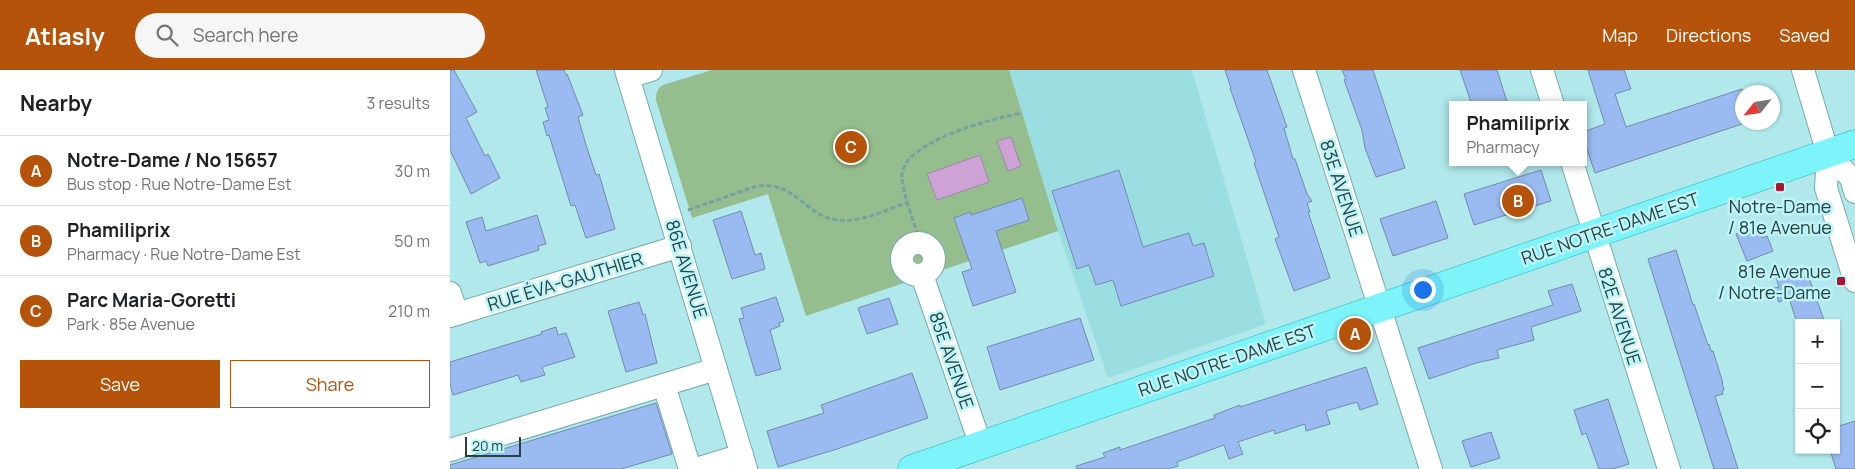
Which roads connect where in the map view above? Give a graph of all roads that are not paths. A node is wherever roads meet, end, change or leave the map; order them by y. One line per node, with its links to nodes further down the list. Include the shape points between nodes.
1 (651, 70): 5 (street)
2 (1304, 70): 15 (street, 83E AVENUE)
3 (1542, 70): 6 (street)
4 (1803, 70): 8 (street)
5 (627, 74): 13 (street, 86E AVENUE)
6 (1552, 101)
7 (1855, 144): 8 (main road, RUE NOTRE-DAME EST)
8 (1828, 154): 10 (street, via 1851,178); 11 (main road, RUE NOTRE-DAME EST); 14 (street, via 1826,188)
9 (1573, 166): 11 (street, 82E AVENUE)
10 (1855, 192)
11 (1594, 234): 15 (main road, RUE NOTRE-DAME EST); 26 (street, 82E AVENUE)
12 (920, 242): 19 (street, 85E AVENUE, via 906,248 902,257 904,267 912,274 922,275)
13 (680, 246): 16 (street, RUE ÉVA-GAUTHIER); 17 (street, 86E AVENUE)
14 (1855, 281)
15 (1380, 307): 19 (main road, RUE NOTRE-DAME EST); 25 (street, 83E AVENUE)
16 (452, 308)
17 (716, 369): 18 (street); 21 (street, 86E AVENUE)
18 (664, 385): 20 (street); 22 (street)
19 (981, 446): 24 (main road, RUE NOTRE-DAME EST)
20 (450, 450)
21 (744, 462): 23 (street)
22 (690, 469)
23 (696, 469)
24 (912, 469)
25 (1431, 469)
26 (1668, 469)

